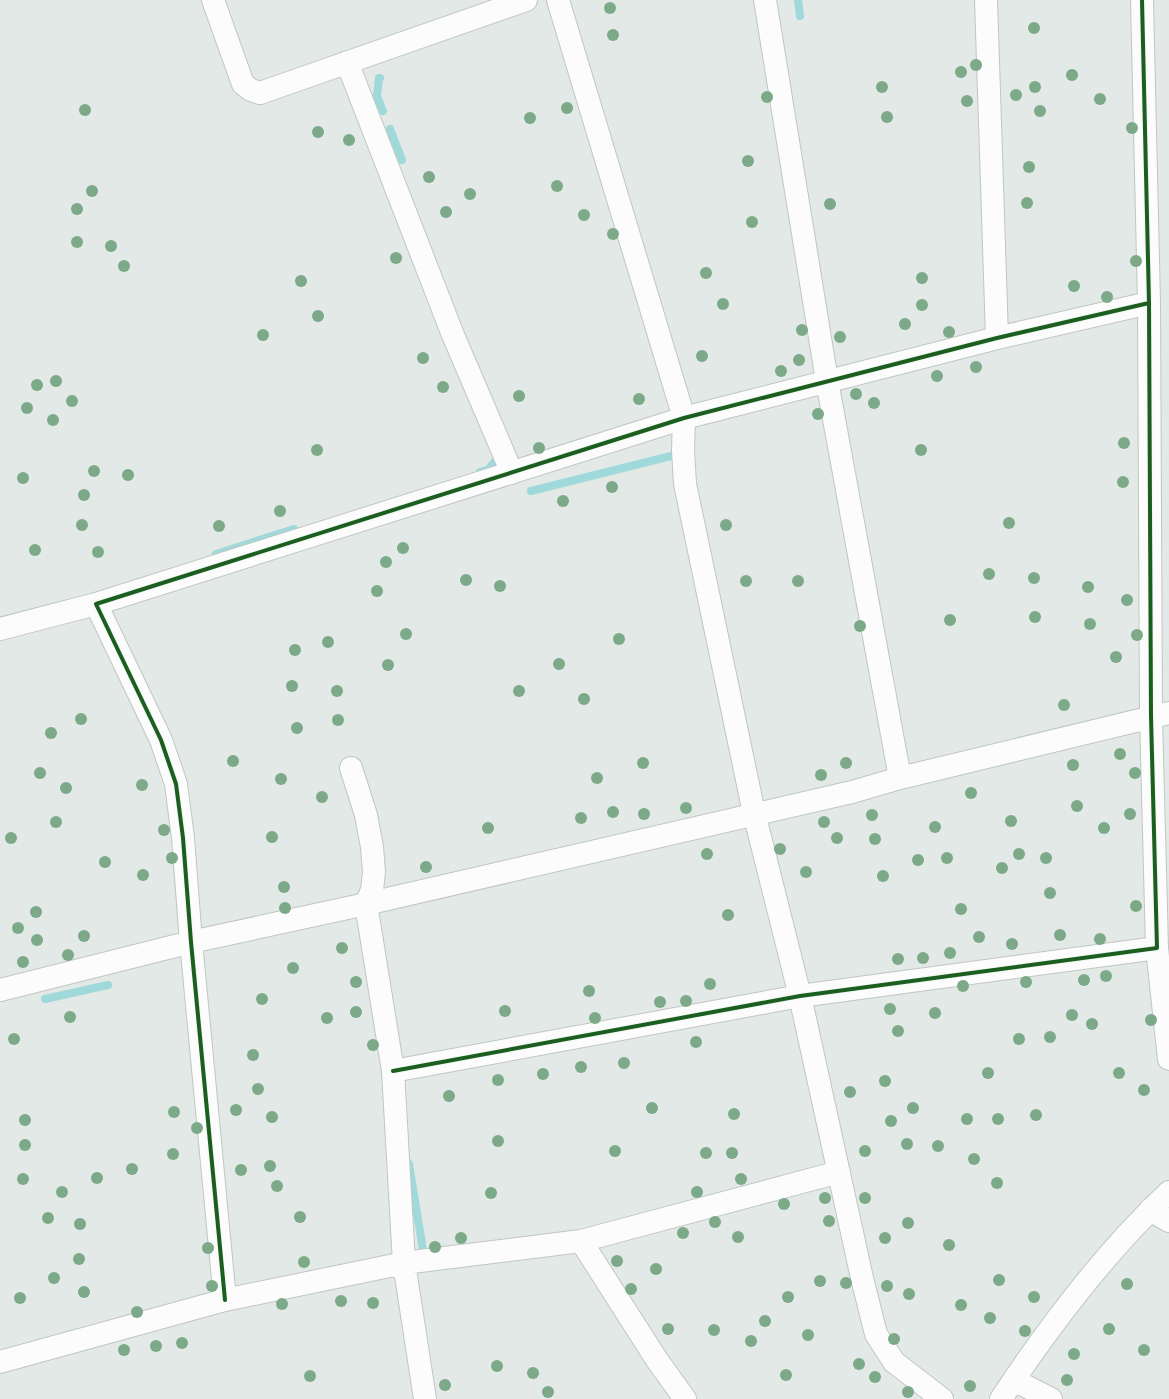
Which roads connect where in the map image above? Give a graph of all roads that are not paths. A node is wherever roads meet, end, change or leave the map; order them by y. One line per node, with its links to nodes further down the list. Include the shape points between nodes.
1 (213, 0): 7 (street, via 243,84 251,90 260,93)
2 (526, 0): 7 (street)
3 (558, 0): 11 (street)
4 (765, 0): 10 (street)
5 (986, 0): 9 (street)
6 (1142, 0): 8 (street)
7 (347, 62): 12 (street, via 453,335)
8 (1150, 303): 9 (street); 15 (street)
9 (997, 338): 10 (street)
10 (827, 381): 11 (street); 17 (street)
11 (684, 418): 12 (street); 18 (street, via 685,484)
12 (512, 473): 13 (street)
13 (96, 604): 14 (street); 20 (street, via 161,740 176,784)
14 (0, 629)
15 (1160, 715): 17 (street); 21 (street)
16 (351, 768): 19 (street, via 366,815 372,847 374,872 372,890)
17 (900, 778): 18 (street, via 852,792)
18 (754, 813): 19 (street); 23 (street)
19 (366, 904): 20 (street); 25 (street)
20 (191, 942): 22 (street); 32 (street)
21 (1157, 948): 23 (street); 24 (street)
22 (0, 990)
23 (800, 996): 25 (street); 26 (street)
24 (1169, 1059)
25 (393, 1071): 31 (street)
26 (839, 1172): 30 (street); 37 (street, via 876,1334 894,1362)
27 (1169, 1192): 28 (street)
28 (1150, 1210): 29 (street); 34 (street, via 1105,1259 1063,1311)
29 (1169, 1221)
30 (582, 1241): 31 (street); 36 (street, via 657,1360)
31 (404, 1262): 32 (street); 35 (street)
32 (225, 1300): 33 (street)
33 (0, 1362)
34 (1014, 1380): 38 (street); 39 (street)
35 (425, 1399)
36 (685, 1399)
37 (942, 1399)
38 (1001, 1399)
39 (1051, 1399)

